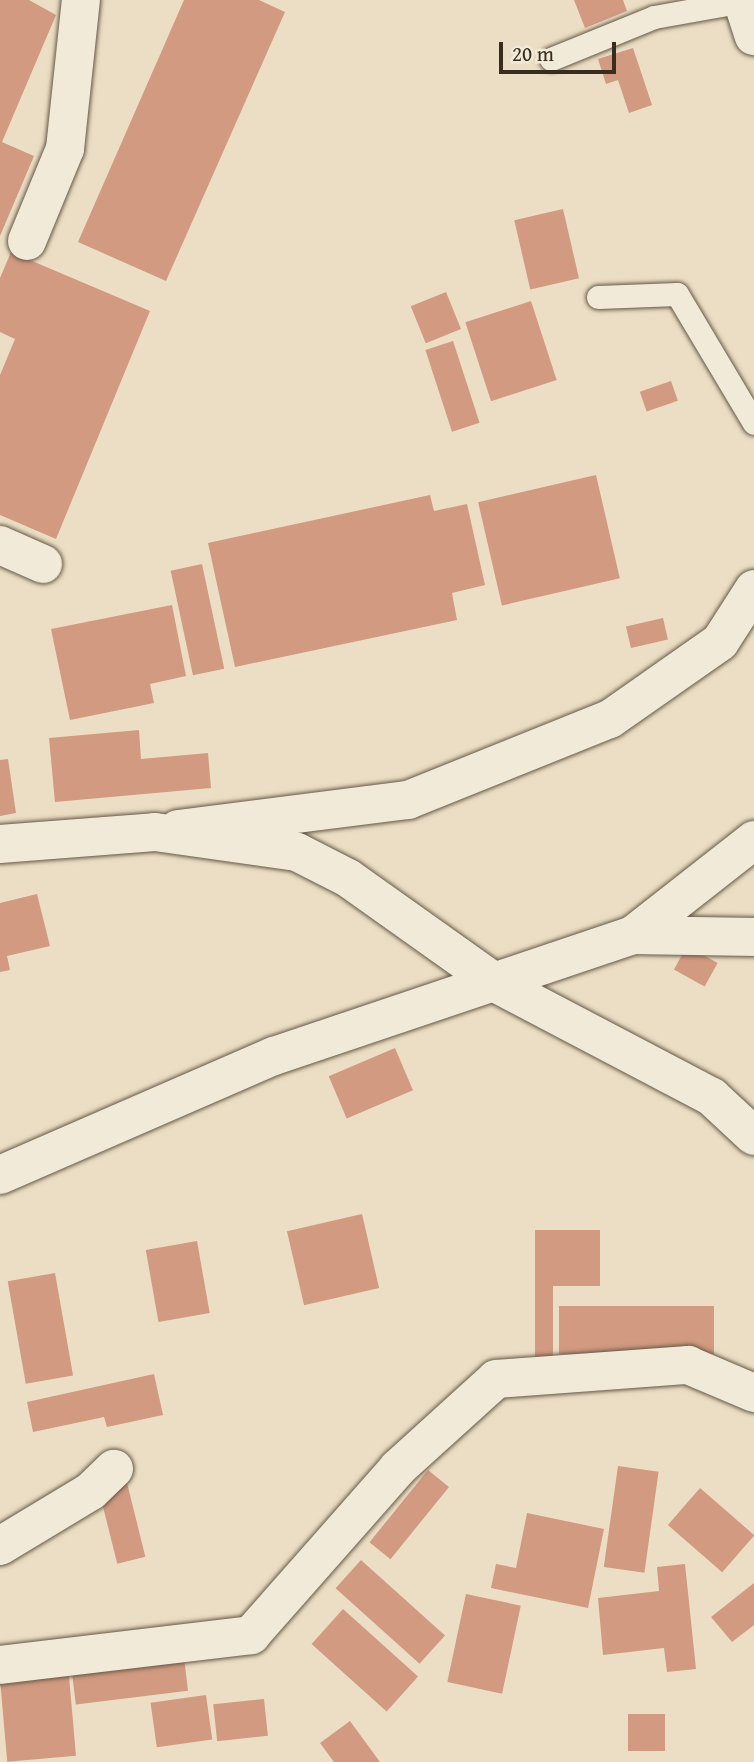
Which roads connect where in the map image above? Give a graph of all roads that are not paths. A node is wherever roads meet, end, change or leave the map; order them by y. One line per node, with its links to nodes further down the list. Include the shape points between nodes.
1 (81, 0): 4 (street, via 65,149)
2 (748, 18): 3 (lane, via 654,17)
3 (551, 59)
4 (27, 241)
5 (598, 297): 6 (lane, via 677,294)
6 (754, 423)
7 (0, 545): 8 (street)
8 (43, 564)
9 (754, 589): 10 (street, via 720,642 610,719 408,800)
10 (155, 832): 12 (street); 15 (street, via 297,852 348,878)
11 (754, 840): 13 (street)
12 (0, 844)
13 (633, 935): 14 (street); 15 (street)
14 (754, 937)
15 (497, 984): 16 (street, via 712,1097); 17 (street, via 274,1056)
16 (754, 1136)
17 (0, 1175)
18 (754, 1393): 21 (street, via 688,1365 496,1379 398,1468 251,1635)
19 (114, 1469): 20 (street, via 91,1491)
20 (0, 1546)
21 (0, 1665)

